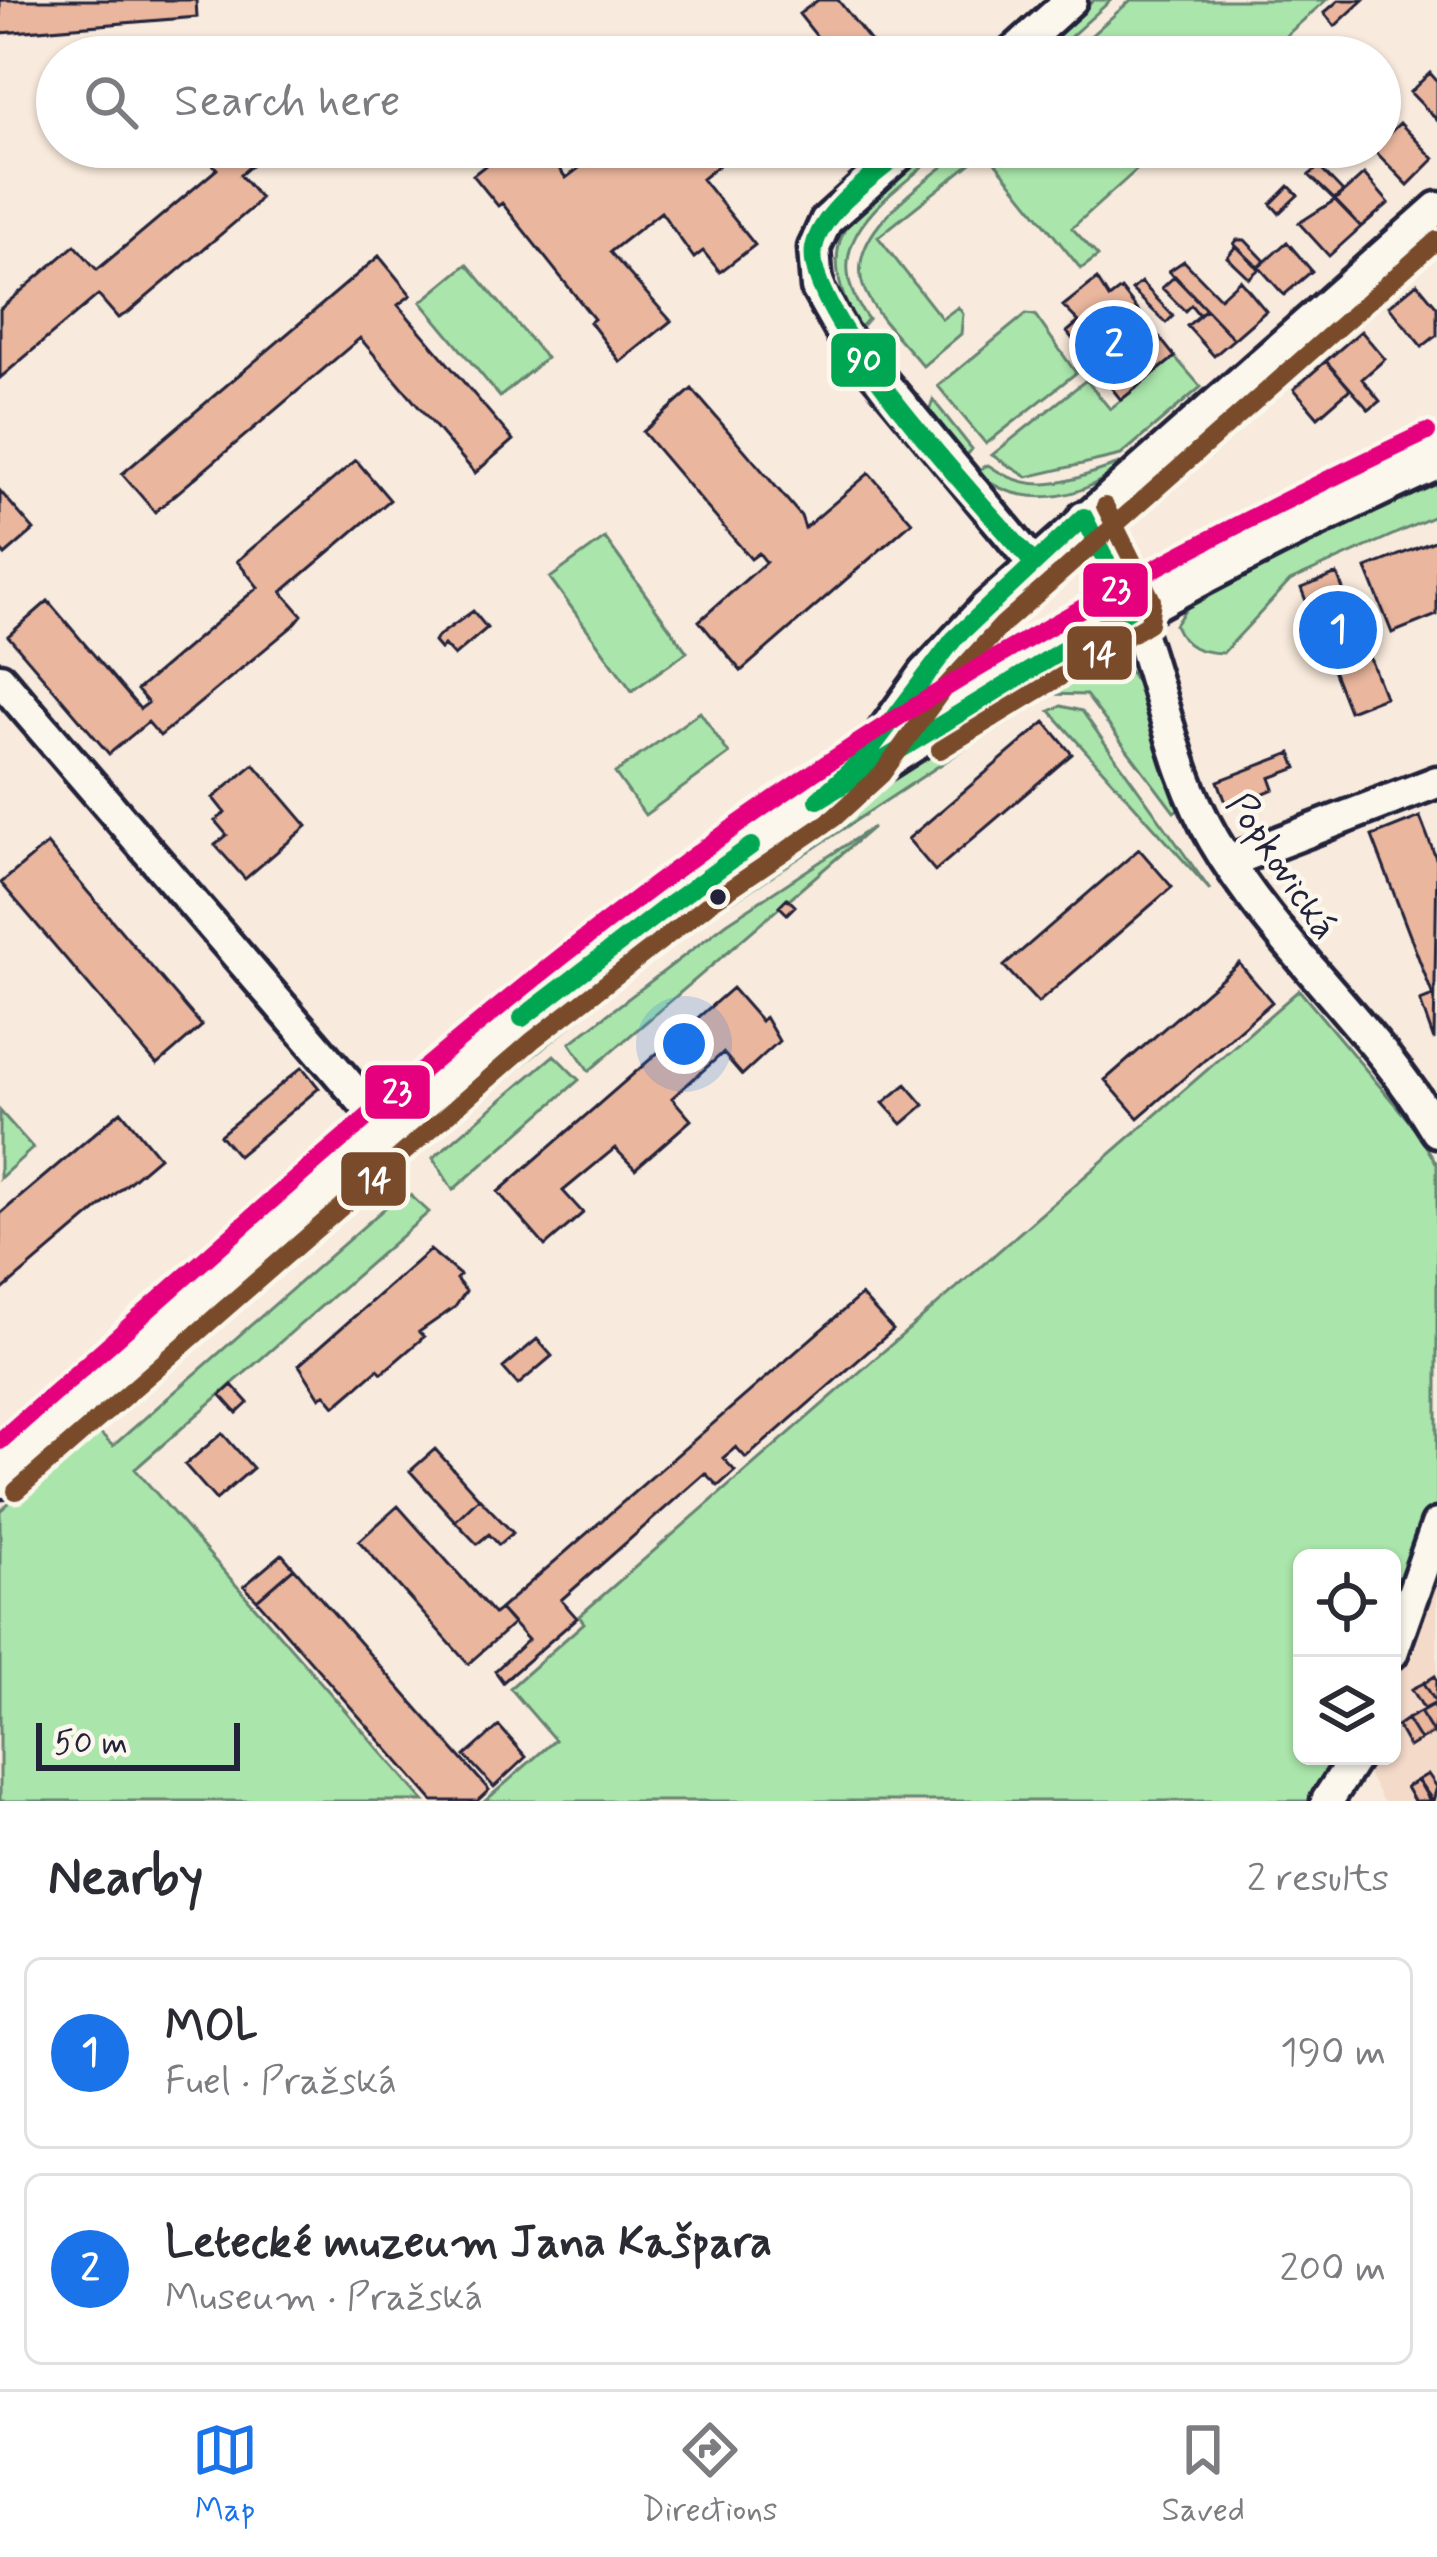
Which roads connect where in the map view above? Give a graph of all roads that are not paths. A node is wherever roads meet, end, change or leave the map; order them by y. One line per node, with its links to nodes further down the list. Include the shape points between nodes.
1 (1071, 0): 2 (street)
2 (1031, 36)
3 (885, 168): 7 (street, via 826,221 814,248 817,288 843,334)
4 (1437, 208): 6 (street)
5 (1437, 454): 8 (main road)
6 (1084, 517): 7 (street); 8 (street, Popkovická)
7 (1033, 562): 11 (street, via 954,639 864,758)
8 (1130, 609): 11 (main road); 12 (street, Popkovická, via 1183,779)
9 (0, 679): 14 (street)
10 (1437, 782): 12 (street)
11 (818, 800): 14 (main road, via 563,985)
12 (1228, 862): 13 (street, Popkovická)
13 (1437, 1131)
14 (390, 1133): 15 (main road)
15 (0, 1473)
16 (1437, 1525): 17 (street)
17 (1401, 1627)
18 (1350, 1765): 19 (street)
19 (1327, 1801)

